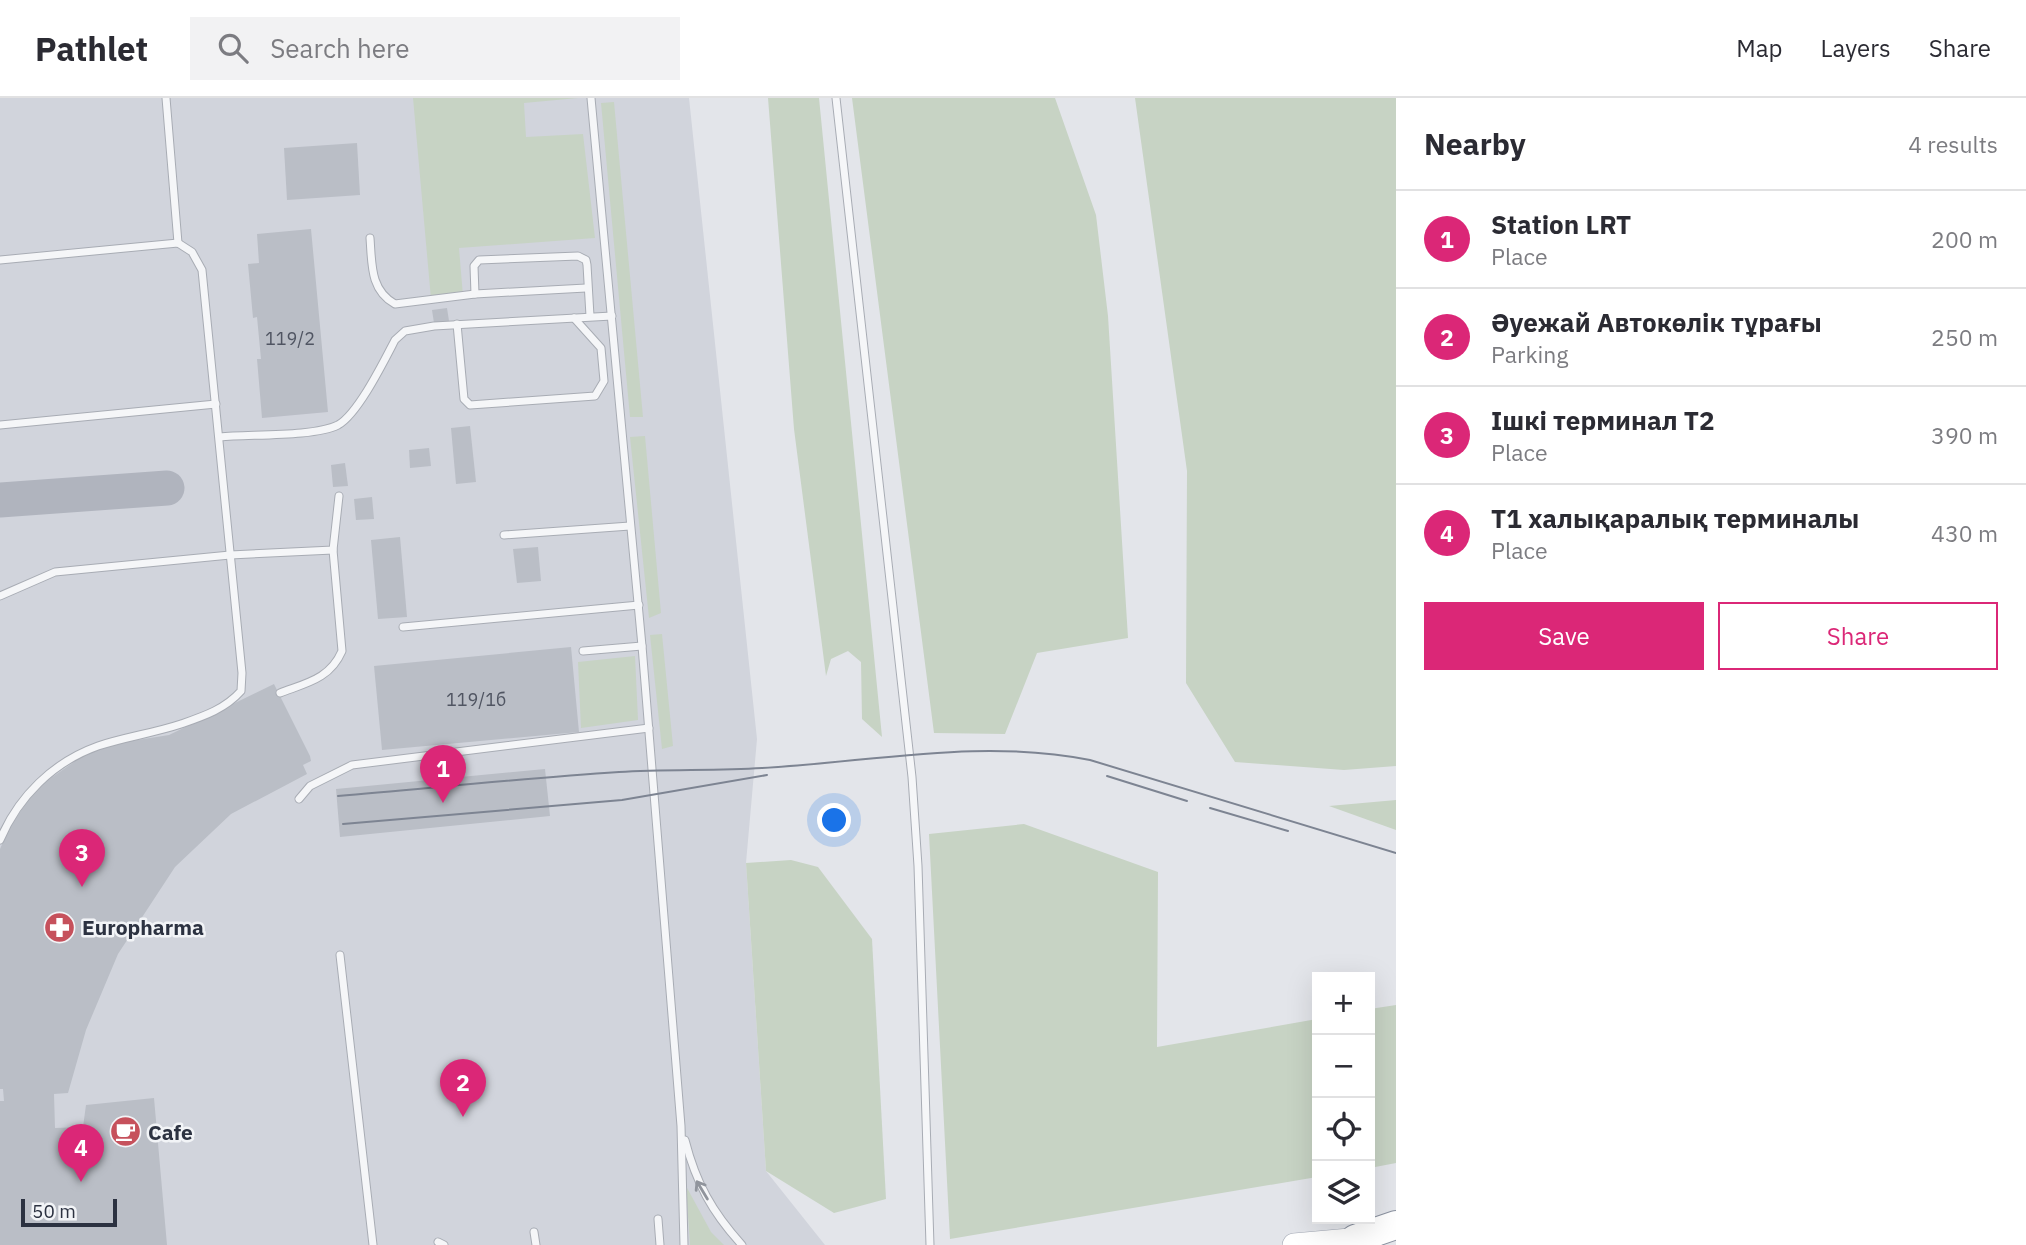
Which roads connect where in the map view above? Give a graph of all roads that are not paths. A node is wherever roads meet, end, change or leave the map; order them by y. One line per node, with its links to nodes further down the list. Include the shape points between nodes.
1 (166, 98): 5 (lane)
2 (591, 98): 10 (lane)
3 (836, 98): 42 (lane, via 912,777)
4 (370, 238): 8 (lane, via 374,283 384,298 395,304)
5 (178, 243): 6 (lane); 13 (lane, via 192,252 202,270)
6 (0, 260)
7 (586, 289): 8 (lane); 8 (lane, via 586,260 578,256 479,260 474,266); 9 (lane)
8 (475, 294)
9 (590, 316): 10 (lane); 11 (lane)
10 (612, 316): 17 (lane)
11 (574, 318): 12 (lane); 12 (lane, via 601,348 604,381 596,396 470,405 464,400)
12 (457, 324): 15 (lane, via 405,331 356,406 338,425)
13 (216, 404): 14 (lane); 15 (lane)
14 (0, 425)
15 (220, 437): 20 (lane)
16 (339, 496): 19 (lane)
17 (630, 526): 18 (lane); 22 (lane)
18 (504, 535)
19 (334, 550): 20 (lane); 26 (lane, via 342,651 327,675)
20 (230, 555): 21 (lane, via 54,572); 29 (lane, via 241,691 229,704 203,716 97,747 60,765 32,788)
21 (0, 596)
22 (639, 605): 23 (lane); 24 (lane)
23 (403, 627)
24 (642, 646): 25 (lane); 27 (lane)
25 (583, 652)
26 (280, 693)
27 (649, 728): 28 (lane, via 352,765 310,786); 31 (lane)
28 (299, 799)
29 (0, 840)
30 (340, 955): 37 (lane)
31 (681, 1126): 40 (lane); 41 (lane, one-way to 31, via 723,1225 694,1177)
32 (657, 1219): 39 (lane)
33 (1396, 1225): 36 (highway)
34 (534, 1232): 38 (lane)
35 (1396, 1236): 36 (main road)
36 (1355, 1239): 43 (main road)
37 (373, 1245)
38 (536, 1245)
39 (660, 1245)
40 (684, 1245)
41 (742, 1245)
42 (930, 1245)
43 (1294, 1245)

